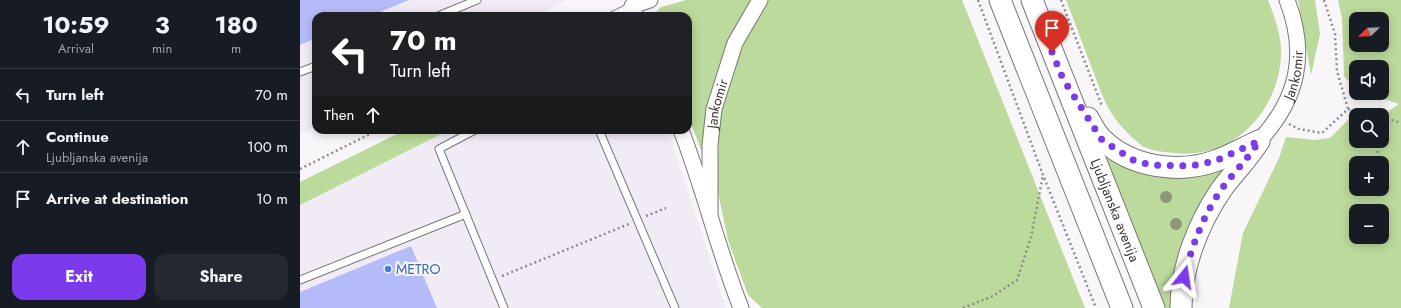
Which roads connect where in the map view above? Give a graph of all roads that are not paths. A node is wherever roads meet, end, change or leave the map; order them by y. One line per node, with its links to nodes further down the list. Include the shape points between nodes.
1 (477, 0): 8 (lane)
2 (650, 0): 7 (street)
3 (760, 0): 18 (street, Jankomir, via 735,43 714,109 710,145)
4 (1000, 0): 23 (main road, Ljubljanska avenija)
5 (1032, 0): 12 (main road, Ljubljanska avenija)
6 (1287, 0): 16 (street, Jankomir, via 1296,28 1299,62 1278,119)
7 (633, 7): 9 (lane)
8 (448, 12)
9 (621, 12)
10 (312, 68): 11 (lane)
11 (300, 72)
12 (1063, 79): 16 (main road, via 1102,140 1133,160 1150,165 1191,166 1215,161); 24 (main road, Ljubljanska avenija)
13 (468, 134): 17 (lane, via 440,149)
14 (601, 134): 21 (lane)
15 (683, 134): 18 (street, Jankomir)
16 (1259, 141): 25 (main road, via 1248,159 1222,188 1204,220 1185,270)
17 (466, 214): 19 (lane); 20 (lane)
18 (710, 215): 22 (street, Jankomir, via 727,274)
19 (300, 280)
20 (504, 308)
21 (675, 308)
22 (741, 308)
23 (1122, 308)
24 (1154, 308)
25 (1181, 308)

